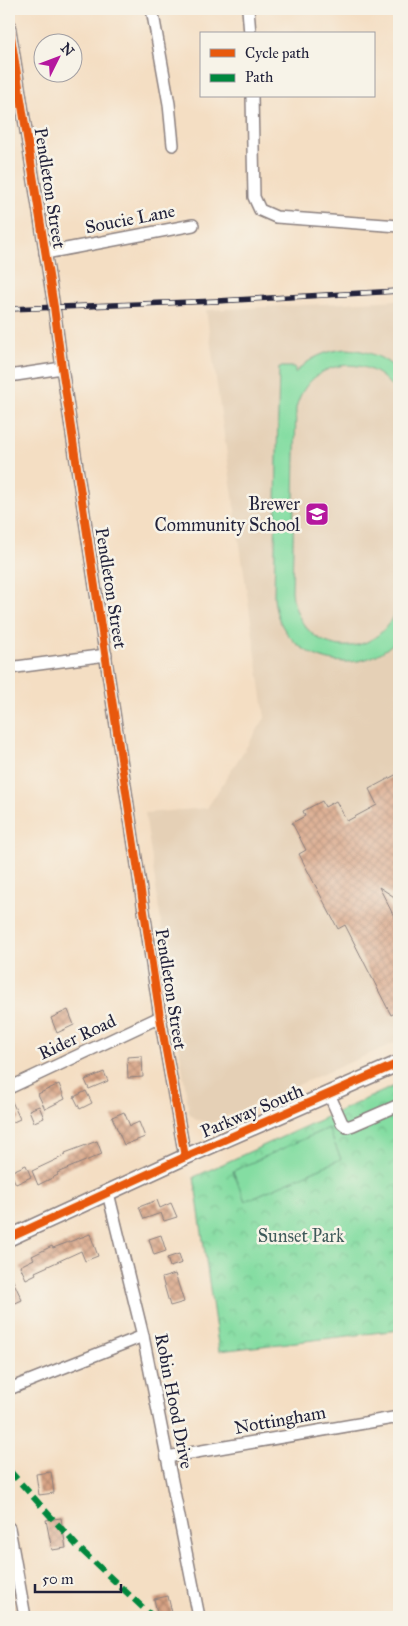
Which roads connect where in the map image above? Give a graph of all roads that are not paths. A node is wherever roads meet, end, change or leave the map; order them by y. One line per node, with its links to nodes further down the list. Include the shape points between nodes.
1 (152, 9): 6 (street)
2 (248, 9): 4 (street)
3 (9, 24): 9 (street, Pendleton Street)
4 (250, 32)
5 (252, 98): 8 (street, via 254,197 260,210 276,217)
6 (174, 144)
7 (193, 225): 9 (street, Soucie Lane)
8 (399, 226)
9 (45, 253): 10 (street, Pendleton Street)
10 (62, 368): 11 (street); 12 (street, Pendleton Street)
11 (9, 376)
12 (106, 655): 13 (street); 14 (street, Pendleton Street)
13 (9, 668)
14 (160, 1017): 16 (street, Rider Road); 19 (street, Pendleton Street)
15 (399, 1063): 17 (main road, Parkway South)
16 (9, 1088)
17 (329, 1094): 18 (street, via 347,1127); 19 (main road, Parkway South)
18 (399, 1104)
19 (185, 1157): 20 (main road, Parkway South)
20 (108, 1193): 21 (main road, Parkway South); 22 (street, Robin Hood Drive)
21 (9, 1238)
22 (143, 1336): 23 (street); 25 (street, Robin Hood Drive)
23 (9, 1389)
24 (399, 1417): 25 (street, Nottingham)
25 (167, 1457): 28 (street, Robin Hood Drive)
26 (9, 1528): 27 (street)
27 (24, 1617)
28 (199, 1617)

